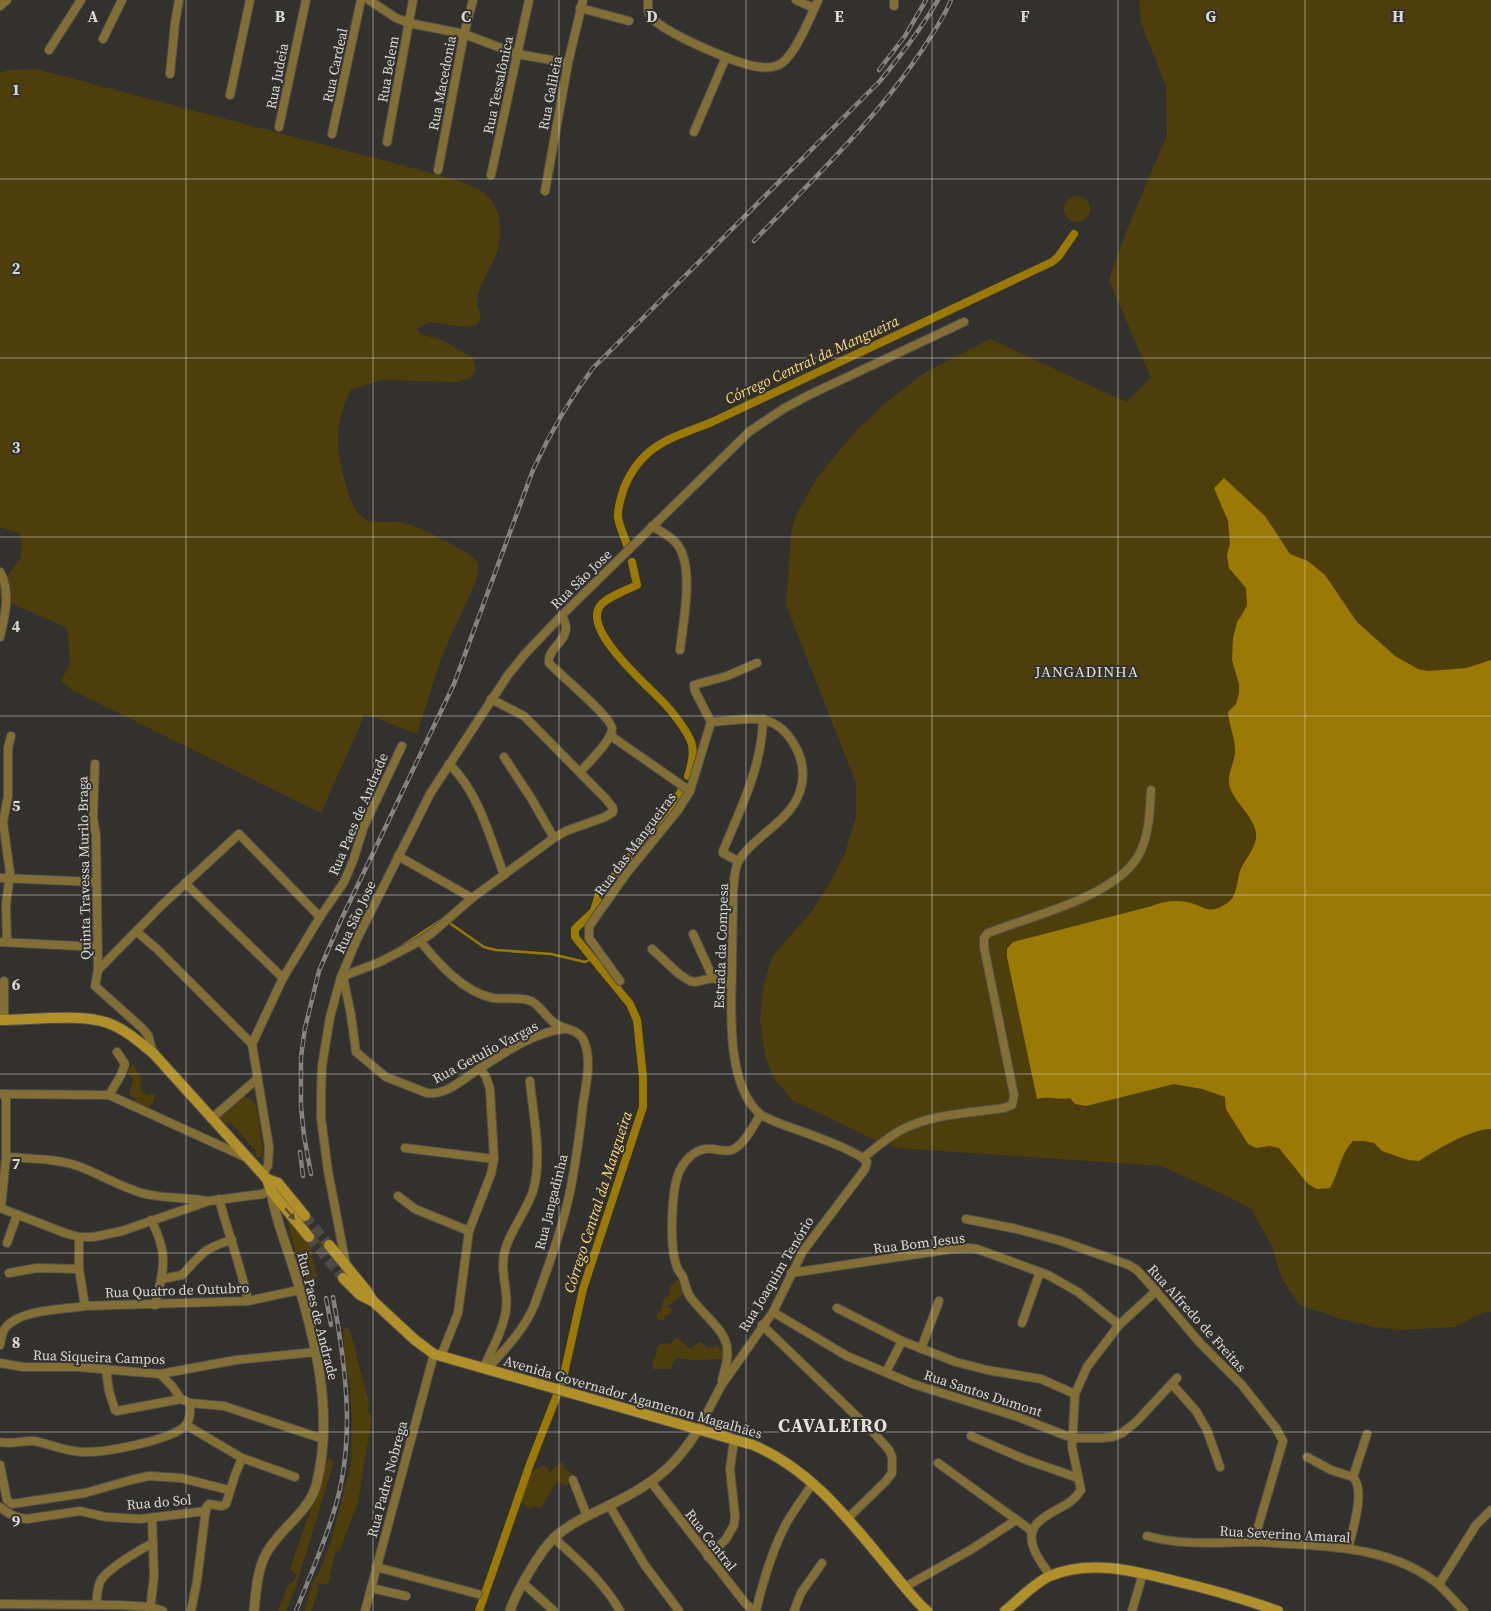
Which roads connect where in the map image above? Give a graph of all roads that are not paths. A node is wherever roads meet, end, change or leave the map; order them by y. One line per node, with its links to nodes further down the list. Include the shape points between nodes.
1 (7, 0): 16 (street)
2 (81, 0): 23 (street)
3 (122, 0): 22 (street)
4 (179, 0): 27 (street)
5 (250, 0): 28 (street)
6 (306, 0): 29 (street, Rua Judeia)
7 (361, 0): 31 (street, Rua Cardeal)
8 (369, 0): 20 (street)
9 (413, 0): 20 (street, Rua Belem)
10 (473, 0): 21 (street, Rua Macedonia)
11 (529, 0): 24 (street, Rua Tessalônica)
12 (583, 0): 17 (street, Rua Galileia)
13 (648, 0): 25 (street, via 651,17 669,31)
14 (796, 0): 18 (street)
15 (818, 0): 18 (street)
16 (0, 6)
17 (580, 8): 19 (street); 26 (street, Rua Galileia)
18 (814, 8): 25 (street, via 789,56 782,63 770,67 745,64)
19 (629, 21)
20 (409, 23): 21 (street); 32 (street, Rua Belem)
21 (464, 34): 24 (street); 33 (street, Rua Macedonia)
22 (103, 39)
23 (49, 50)
24 (517, 54): 26 (street); 34 (street, Rua Tessalônica)
25 (726, 57): 30 (street)
26 (568, 63): 35 (street, Rua Galileia)
27 (170, 74)
28 (230, 96)
29 (279, 127)
30 (694, 132)
31 (332, 134)
32 (387, 142)
33 (438, 170)
34 (491, 175)
35 (545, 191)
36 (964, 322): 37 (street, Rua São Jose, via 809,395 764,420)
37 (652, 526): 40 (street, Rua São Jose); 42 (street, via 677,543 685,564 686,592)
38 (0, 572): 39 (street, via 6,587)
39 (3, 605): 41 (street)
40 (562, 615): 44 (street, Rua São Jose, via 525,654); 48 (street, via 565,632 549,663 608,720 613,730)
41 (0, 637)
42 (680, 650)
43 (757, 663): 46 (street, via 694,686)
44 (492, 699): 52 (street, Rua São Jose); 53 (street, via 524,716)
45 (763, 719): 46 (street); 58 (street, via 760,752 723,851); 58 (street, via 785,731 799,752 803,776 800,792 792,807)
46 (711, 722): 55 (street, Rua das Mangueiras)
47 (11, 736): 61 (street, via 8,796 3,822)
48 (611, 736): 53 (street); 55 (street)
49 (402, 746): 65 (street, Rua Paes de Andrade, via 364,826 344,882)
50 (504, 757): 56 (street)
51 (95, 764): 62 (street, Quinta Travessa Murilo Braga)
52 (449, 764): 57 (street, Rua São Jose); 59 (street, via 474,796)
53 (580, 772): 56 (street, Rua São Jose, via 614,810 605,817)
54 (1151, 790): 95 (street, Rua Joaquim Tenório, via 1146,837 1138,858 1125,872 1106,887 1052,911 988,933 984,938 1014,1095 1012,1105 919,1123 886,1139)
55 (690, 791): 77 (street, Rua das Mangueiras, via 589,927 588,938)
56 (554, 838): 59 (street, Rua São Jose)
57 (398, 856): 64 (street); 73 (street, Rua São Jose)
58 (738, 861): 78 (street, Estrada da Compesa, via 733,892)
59 (504, 875): 64 (street, Rua São Jose)
60 (0, 878): 61 (street)
61 (10, 878): 62 (street); 69 (street)
62 (96, 882): 70 (street, Quinta Travessa Murilo Braga)
63 (185, 883): 65 (street, via 239,834); 66 (street); 74 (street)
64 (472, 898): 68 (street, Rua São Jose)
65 (320, 917): 74 (street, Rua Paes de Andrade)
66 (136, 931): 72 (street); 81 (street)
67 (693, 934): 75 (street)
68 (420, 941): 73 (street, Rua São Jose); 80 (street, via 450,973 476,991 494,998 530,1001 549,1020)
69 (3, 942): 70 (street)
70 (98, 946): 72 (street, Quinta Travessa Murilo Braga)
71 (652, 949): 75 (street, via 690,981)
72 (98, 970): 83 (street, Quinta Travessa Murilo Braga, via 97,990 142,1028 148,1035)
73 (342, 977): 84 (street, Rua Getulio Vargas, via 356,1052 386,1077 432,1094 444,1091); 112 (street, Rua São Jose, via 330,1017 322,1066 321,1118)
74 (283, 978): 81 (street, Rua Paes de Andrade)
75 (713, 978): 78 (street)
76 (4, 981): 79 (street)
77 (620, 981)
78 (731, 984): 89 (street, Estrada da Compesa, via 731,1031 737,1070 750,1102)
79 (2, 1020): 83 (main road, via 96,1019 120,1029)
80 (569, 1030): 84 (street, Rua Getulio Vargas, via 553,1030 535,1037); 138 (street, Rua Jangadinha, via 580,1035 587,1050 571,1188 528,1320)
81 (252, 1044): 85 (street)
82 (117, 1052): 88 (street, via 123,1059 124,1070)
83 (153, 1053): 90 (main road)
84 (480, 1068): 94 (street, Rua Padre Nobrega, via 490,1089)
85 (257, 1079): 90 (street); 96 (street, via 269,1147)
86 (530, 1081): 138 (street, via 537,1148 536,1176 527,1205 505,1250 506,1310)
87 (3, 1094): 88 (street); 92 (street)
88 (109, 1095): 93 (street)
89 (760, 1115): 95 (street); 142 (street, via 732,1150 703,1149 694,1153 685,1162 675,1184 674,1256 688,1293 727,1344)
90 (211, 1119): 93 (main road)
91 (405, 1148): 94 (street)
92 (6, 1157): 100 (street, via 62,1162 140,1192); 101 (street)
93 (249, 1159): 96 (main road)
94 (494, 1159): 106 (street, Rua Padre Nobrega)
95 (865, 1160): 115 (street, Rua Joaquim Tenório, via 865,1169 810,1240)
96 (265, 1177): 97 (main road)
97 (274, 1187): 99 (street, via 263,1194); 103 (main road); 108 (main road, one-way to 108); 119 (street, Rua Paes de Andrade, via 273,1206)
98 (398, 1196): 106 (street, via 415,1209)
99 (219, 1198): 100 (street); 109 (street)
100 (209, 1201): 105 (street)
101 (1, 1208): 102 (street)
102 (17, 1214): 107 (street); 110 (street)
103 (305, 1216)
104 (966, 1218): 120 (street, Rua Alfredo de Freitas, via 1061,1241 1120,1261 1137,1270)
105 (151, 1220): 107 (street, via 106,1236); 117 (street, via 163,1247)
106 (469, 1231): 136 (street, Rua Padre Nobrega, via 458,1312)
107 (79, 1237): 113 (street)
108 (309, 1238)
109 (232, 1240): 117 (street, via 207,1250 180,1276); 121 (street)
110 (7, 1243)
111 (328, 1245): 112 (main road, Avenida Governador Agamenon Magalhães)
112 (346, 1267): 118 (street, Rua São Jose); 122 (main road, Avenida Governador Agamenon Magalhães)
113 (79, 1270): 116 (street, via 37,1268); 125 (street)
114 (1040, 1272): 115 (street, Rua Bom Jesus, via 962,1247); 128 (street); 129 (street, Rua Bom Jesus, via 1078,1292)
115 (791, 1273): 127 (street, Rua Joaquim Tenório)
116 (9, 1274)
117 (162, 1279): 124 (street)
118 (346, 1281): 122 (main road, Avenida Governador Agamenon Magalhães, via 360,1295)
119 (299, 1290): 121 (street, Rua Quatro de Outubro); 135 (street, Rua Paes de Andrade)
120 (1156, 1291): 129 (street); 178 (street, Rua Alfredo de Freitas, via 1200,1343 1242,1385 1281,1436 1282,1446 1258,1528)
121 (248, 1301): 124 (street, Rua Quatro de Outubro)
122 (374, 1302): 136 (main road, Avenida Governador Agamenon Magalhães, via 415,1340)
123 (939, 1302): 134 (street, Rua Santos Dumont)
124 (155, 1305): 125 (street, Rua Quatro de Outubro)
125 (84, 1306): 131 (street, Rua Quatro de Outubro, via 32,1313)
126 (837, 1308): 132 (street)
127 (773, 1312): 130 (street, Rua Joaquim Tenório); 140 (street, Rua Santos Dumont, via 847,1356)
128 (1022, 1323)
129 (1119, 1325): 143 (street, via 1087,1367)
130 (762, 1326): 142 (street, Rua Joaquim Tenório); 172 (street, via 889,1450 892,1473)
131 (2, 1327): 133 (street, Rua Quatro de Outubro)
132 (902, 1341): 134 (street); 140 (street)
133 (0, 1345)
134 (921, 1349): 143 (street, Rua Santos Dumont, via 971,1366 1041,1379)
135 (315, 1352): 141 (street, Rua Siqueira Campos, via 236,1360); 151 (street, Rua Paes de Andrade, via 322,1389)
136 (438, 1355): 138 (main road, Avenida Governador Agamenon Magalhães); 182 (street, Rua Padre Nobrega)
137 (0, 1363): 139 (street, Rua Siqueira Campos, via 23,1367)
138 (486, 1368): 147 (main road, Avenida Governador Agamenon Magalhães)
139 (106, 1369): 141 (street, Rua Siqueira Campos); 144 (street, via 115,1410)
140 (886, 1372): 150 (street, Rua Santos Dumont)
141 (160, 1374): 144 (street)
142 (721, 1386): 147 (street, Rua Joaquim Tenório)
143 (1075, 1394): 150 (street)
144 (181, 1399): 145 (street)
145 (190, 1403): 146 (street); 151 (street, via 224,1406)
146 (186, 1425): 153 (street, via 173,1434 102,1452 67,1450 32,1441); 155 (street)
147 (698, 1430): 152 (main road, Avenida Governador Agamenon Magalhães); 163 (street, Rua Joaquim Tenório, via 678,1460)
148 (1367, 1434): 160 (street)
149 (971, 1436): 161 (street)
150 (1072, 1438): 158 (street, Rua Santos Dumont, via 1107,1438 1122,1433 1175,1381 1207,1430); 161 (street)
151 (323, 1439): 196 (street, Rua Paes de Andrade, via 312,1498 267,1552 259,1576)
152 (734, 1440): 164 (main road, Avenida Governador Agamenon Magalhães, via 768,1451); 180 (street, via 730,1469 734,1525 726,1539)
153 (0, 1442)
154 (1307, 1457): 160 (street)
155 (242, 1458): 159 (street); 165 (street)
156 (938, 1463): 173 (street)
157 (0, 1465): 165 (street, via 7,1500 12,1504 85,1493 149,1476 181,1478)
158 (1220, 1468)
159 (295, 1477)
160 (1353, 1477): 179 (street, via 1359,1486)
161 (1078, 1478): 174 (street, via 1081,1490 1076,1498 1044,1516)
162 (573, 1480): 170 (street)
163 (651, 1482): 166 (street, Rua Joaquim Tenório); 180 (street, Rua Central)
164 (813, 1483): 172 (main road, Avenida Governador Agamenon Magalhães); 202 (street, via 779,1538)
165 (229, 1490): 169 (street, Rua do Sol, via 225,1505 209,1504)
166 (609, 1505): 170 (street, Rua Joaquim Tenório); 201 (street, via 635,1550)
167 (0, 1507): 171 (street, Rua do Sol, via 19,1518 80,1511 124,1519)
168 (1491, 1510): 186 (street, via 1476,1525)
169 (206, 1511): 171 (street, Rua do Sol); 195 (street)
170 (587, 1516): 176 (street, Rua Joaquim Tenório)
171 (152, 1518): 177 (street)
172 (847, 1519): 187 (main road, Avenida Governador Agamenon Magalhães)
173 (1016, 1520): 174 (street); 187 (street)
174 (1032, 1531): 184 (street, via 1034,1549)
175 (1147, 1536): 178 (street, Rua Severino Amaral, via 1183,1543)
176 (554, 1538): 185 (street, Rua Joaquim Tenório); 200 (street, via 595,1575)
177 (153, 1542): 192 (street, via 108,1573 100,1583); 193 (street, via 154,1576)
178 (1258, 1542): 179 (street, Rua Severino Amaral)
179 (1348, 1549): 186 (street, Rua Severino Amaral, via 1386,1556 1421,1572)
180 (708, 1557): 202 (street, Rua Central)
181 (822, 1563): 203 (street, via 801,1593)
182 (376, 1567): 188 (street, Rua Padre Nobrega); 189 (street)
183 (1143, 1573): 184 (main road, via 1089,1567); 206 (street); 207 (main road, via 1238,1597)
184 (1050, 1576): 205 (main road)
185 (523, 1584): 198 (street, Rua Joaquim Tenório); 199 (street)
186 (1438, 1584): 208 (street, Rua Severino Amaral)
187 (906, 1587): 204 (main road, Avenida Governador Agamenon Magalhães)
188 (371, 1588): 190 (street); 197 (street, Rua Padre Nobrega)
189 (478, 1594)
190 (406, 1596)
191 (0, 1604): 192 (street)
192 (96, 1605): 193 (street)
193 (150, 1609): 194 (street)
194 (163, 1611)
195 (190, 1611)
196 (254, 1611)
197 (365, 1611)
198 (510, 1611)
199 (554, 1611)
200 (620, 1611)
201 (679, 1611)
202 (755, 1611)
203 (794, 1611)
204 (927, 1611)
205 (1005, 1611)
206 (1132, 1611)
207 (1278, 1611)
208 (1464, 1611)

